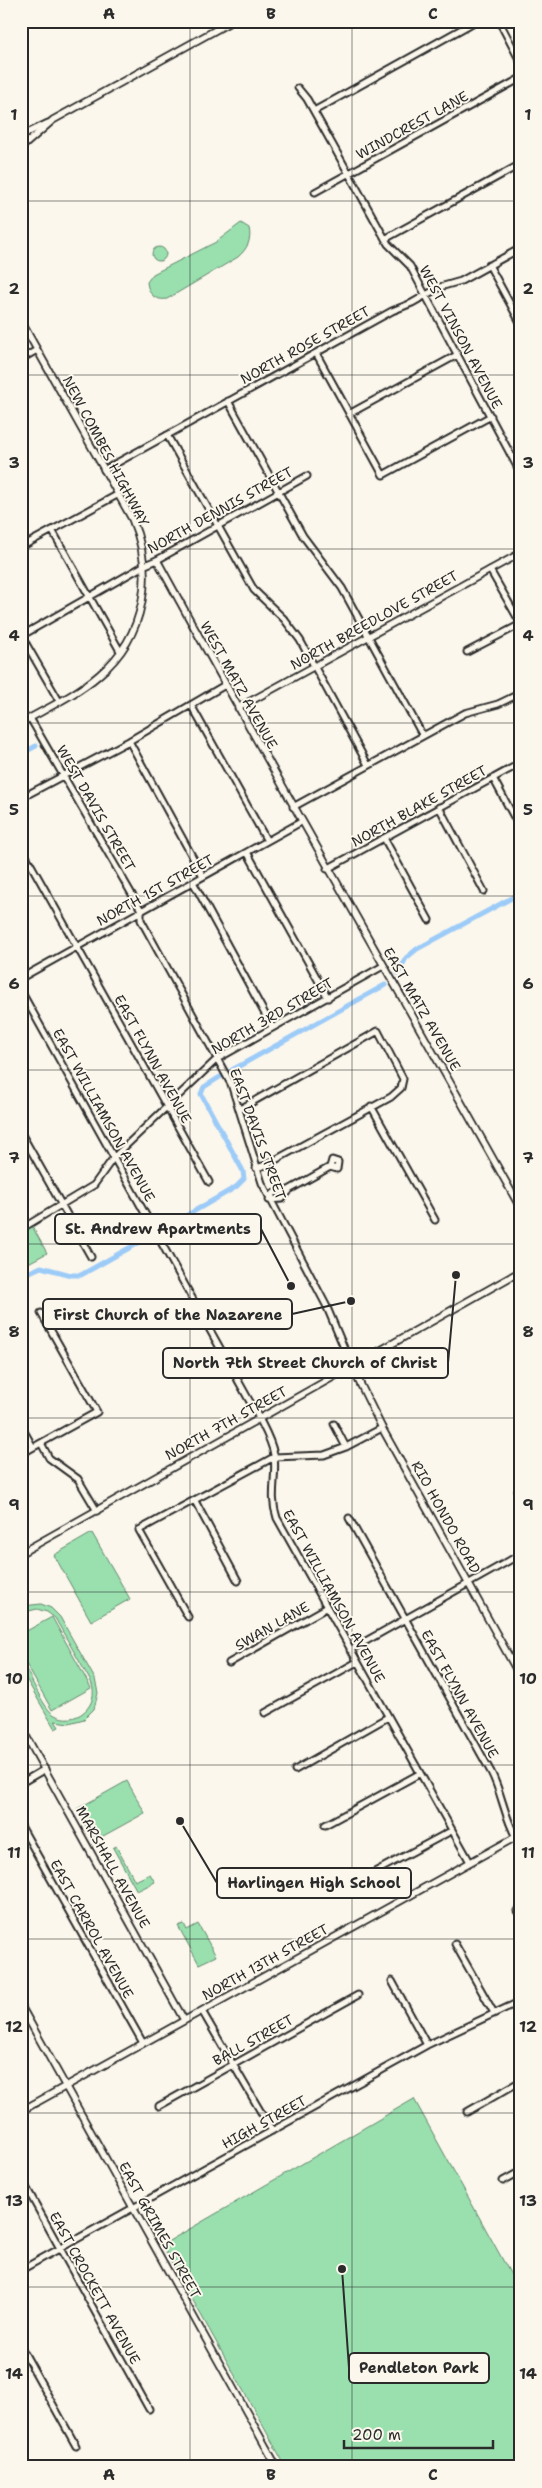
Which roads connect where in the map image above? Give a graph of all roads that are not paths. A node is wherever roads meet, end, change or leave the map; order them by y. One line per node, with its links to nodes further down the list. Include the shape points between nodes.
1 (232, 21): 8 (street)
2 (476, 21): 7 (street)
3 (499, 21): 4 (street)
4 (521, 63)
5 (521, 78): 12 (street, WINDCREST LANE)
6 (298, 88): 7 (street, WEST VINSON AVENUE)
7 (314, 110): 12 (street, WEST VINSON AVENUE)
8 (53, 120): 9 (street); 10 (street)
9 (21, 136)
10 (21, 148)
11 (521, 164): 14 (street)
12 (348, 173): 13 (street, WINDCREST LANE); 14 (street, WEST VINSON AVENUE)
13 (315, 192)
14 (385, 240): 17 (street, WEST VINSON AVENUE, via 410,266)
15 (521, 248): 16 (street, NORTH ROSE STREET)
16 (489, 265): 17 (street, NORTH ROSE STREET); 19 (street)
17 (426, 296): 21 (street, NORTH ROSE STREET, via 392,310); 22 (street, WEST VINSON AVENUE)
18 (21, 321): 20 (street, NEW COMBES HIGHWAY)
19 (521, 324)
20 (37, 350): 23 (street); 28 (street, NEW COMBES HIGHWAY)
21 (316, 353): 24 (street, NORTH ROSE STREET); 25 (street)
22 (457, 354): 25 (street); 26 (street, WEST VINSON AVENUE)
23 (21, 359)
24 (228, 401): 27 (street, NORTH ROSE STREET); 31 (street)
25 (349, 414): 26 (street, via 383,475)
26 (491, 416): 29 (street, WEST VINSON AVENUE)
27 (167, 435): 28 (street, NORTH ROSE STREET); 33 (street)
28 (104, 470): 32 (street, NEW COMBES HIGHWAY)
29 (521, 474)
30 (307, 476): 31 (street, NORTH DENNIS STREET)
31 (278, 493): 33 (street, NORTH DENNIS STREET); 43 (street, via 308,545 336,579)
32 (117, 494): 34 (street); 38 (street, NEW COMBES HIGHWAY, via 137,530)
33 (219, 525): 37 (street, NORTH DENNIS STREET); 46 (street, via 254,590 288,624)
34 (52, 530): 35 (street); 40 (street)
35 (21, 547)
36 (521, 553): 39 (street, NORTH BREEDLOVE STREET)
37 (157, 560): 38 (street, NORTH DENNIS STREET); 47 (street, WEST MATZ AVENUE)
38 (145, 565): 40 (street); 44 (street, NEW COMBES HIGHWAY, via 140,615)
39 (490, 570): 41 (street); 43 (street, NORTH BREEDLOVE STREET)
40 (90, 597): 42 (street); 44 (street)
41 (521, 624): 45 (street)
42 (21, 636): 49 (street)
43 (369, 637): 46 (street, NORTH BREEDLOVE STREET); 54 (street)
44 (120, 651): 49 (street, NEW COMBES HIGHWAY, via 98,676)
45 (467, 652)
46 (315, 667): 51 (street, NORTH BREEDLOVE STREET); 57 (street)
47 (225, 685): 50 (street); 51 (street, WEST MATZ AVENUE)
48 (521, 693): 54 (street, via 498,704 465,713)
49 (59, 701): 52 (street, NEW COMBES HIGHWAY)
50 (191, 705): 55 (street); 66 (street)
51 (238, 708): 61 (street, WEST MATZ AVENUE)
52 (30, 718): 53 (street, NEW COMBES HIGHWAY); 58 (street, WEST DAVIS STREET)
53 (21, 723)
54 (423, 736): 57 (street)
55 (129, 741): 58 (street); 70 (street)
56 (521, 763): 59 (street, NORTH BLAKE STREET)
57 (368, 765): 61 (street)
58 (65, 776): 60 (street); 73 (street, WEST DAVIS STREET)
59 (493, 778): 62 (street, NORTH BLAKE STREET); 64 (street)
60 (21, 798)
61 (293, 807): 63 (street, WEST MATZ AVENUE)
62 (439, 807): 65 (street, NORTH BLAKE STREET); 72 (street)
63 (301, 822): 66 (street, NORTH 1ST STREET); 69 (street, EAST MATZ AVENUE)
64 (521, 830)
65 (384, 838): 69 (street, NORTH BLAKE STREET); 74 (street)
66 (267, 840): 68 (street, NORTH 1ST STREET)
67 (21, 846): 75 (street, EAST FLYNN AVENUE)
68 (247, 852): 70 (street, NORTH 1ST STREET); 79 (street)
69 (328, 869): 76 (street, EAST MATZ AVENUE)
70 (203, 876): 71 (street, NORTH 1ST STREET)
71 (192, 882): 73 (street, NORTH 1ST STREET); 80 (street)
72 (484, 891)
73 (141, 910): 75 (street, NORTH 1ST STREET); 81 (street, EAST DAVIS STREET, via 142,920)
74 (429, 920)
75 (78, 946): 77 (street, NORTH 1ST STREET); 83 (street, EAST FLYNN AVENUE)
76 (383, 966): 79 (street, NORTH 3RD STREET); 92 (street, EAST MATZ AVENUE)
77 (21, 978)
78 (21, 991): 86 (street, EAST WILLIAMSON AVENUE)
79 (328, 998): 80 (street, NORTH 3RD STREET)
80 (272, 1027): 81 (street, NORTH 3RD STREET)
81 (217, 1059): 83 (street, NORTH 3RD STREET); 84 (street, EAST DAVIS STREET)
82 (371, 1106): 84 (street, via 395,1094 403,1084 399,1069 378,1031); 88 (street); 93 (street)
83 (167, 1108): 86 (street, NORTH 3RD STREET); 89 (street, EAST FLYNN AVENUE)
84 (240, 1109): 88 (street, EAST DAVIS STREET)
85 (21, 1133): 91 (street)
86 (114, 1157): 91 (street, NORTH 3RD STREET, via 94,1185); 99 (street, EAST WILLIAMSON AVENUE)
87 (330, 1167): 90 (street, via 289,1190 282,1199)
88 (256, 1168): 90 (street, EAST DAVIS STREET)
89 (209, 1182)
90 (269, 1200): 98 (street, EAST DAVIS STREET, via 326,1305)
91 (61, 1205): 94 (street, NORTH 3RD STREET); 95 (street)
92 (521, 1209)
93 (435, 1220)
94 (21, 1229)
95 (91, 1257)
96 (521, 1271): 98 (street, NORTH 7TH STREET)
97 (41, 1313): 103 (street, via 97,1412)
98 (352, 1368): 99 (street, NORTH 7TH STREET); 102 (street, RIO HONDO ROAD)
99 (259, 1418): 107 (street, EAST WILLIAMSON AVENUE); 109 (street, NORTH 7TH STREET)
100 (334, 1424): 105 (street)
101 (21, 1426): 104 (street)
102 (382, 1428): 105 (street); 114 (street, RIO HONDO ROAD)
103 (41, 1443): 104 (street); 109 (street, via 49,1458 78,1479)
104 (33, 1447): 106 (street)
105 (346, 1447): 107 (street, via 324,1455)
106 (21, 1454)
107 (274, 1457): 108 (street); 115 (street, EAST WILLIAMSON AVENUE, via 271,1498 275,1513)
108 (195, 1501): 113 (street); 116 (street, via 139,1530)
109 (97, 1511): 111 (street, NORTH 7TH STREET)
110 (349, 1518): 117 (street, EAST FLYNN AVENUE)
111 (21, 1553)
112 (521, 1554): 114 (street)
113 (238, 1582)
114 (468, 1583): 117 (street); 121 (street, RIO HONDO ROAD)
115 (326, 1608): 118 (street, EAST WILLIAMSON AVENUE); 120 (street, SWAN LANE)
116 (188, 1617)
117 (405, 1619): 118 (street); 132 (street, EAST FLYNN AVENUE, via 491,1772 508,1821)
118 (350, 1650): 119 (street, EAST WILLIAMSON AVENUE)
119 (357, 1662): 122 (street); 123 (street, EAST WILLIAMSON AVENUE)
120 (230, 1663)
121 (521, 1678)
122 (265, 1713)
123 (388, 1717): 126 (street); 127 (street, EAST WILLIAMSON AVENUE)
124 (21, 1726): 125 (street, MARSHALL AVENUE)
125 (45, 1769): 128 (street); 144 (street, MARSHALL AVENUE)
126 (295, 1770)
127 (419, 1774): 129 (street); 131 (street, EAST WILLIAMSON AVENUE)
128 (21, 1783)
129 (325, 1825)
130 (21, 1826): 145 (street, EAST CARROL AVENUE)
131 (451, 1830): 133 (street, EAST WILLIAMSON AVENUE); 134 (street)
132 (518, 1835): 133 (street, NORTH 13TH STREET)
133 (470, 1862): 142 (street, NORTH 13TH STREET)
134 (358, 1881)
135 (518, 1910): 136 (street)
136 (521, 1916)
137 (455, 1944): 143 (street)
138 (392, 1981): 146 (street)
139 (358, 1995): 147 (street, BALL STREET)
140 (521, 2001): 143 (street, HIGH STREET)
141 (21, 2006): 149 (street, EAST GRIMES STREET)
142 (202, 2011): 144 (street, NORTH 13TH STREET); 147 (street)
143 (494, 2014): 146 (street, HIGH STREET)
144 (184, 2020): 145 (street, NORTH 13TH STREET)
145 (143, 2042): 149 (street, NORTH 13TH STREET)
146 (427, 2045): 153 (street, HIGH STREET)
147 (233, 2064): 150 (street, BALL STREET); 153 (street)
148 (521, 2081): 152 (street)
149 (66, 2085): 151 (street, NORTH 13TH STREET); 157 (street, EAST GRIMES STREET)
150 (159, 2106)
151 (21, 2111)
152 (467, 2112)
153 (272, 2131): 157 (street, HIGH STREET)
154 (521, 2171): 156 (street)
155 (21, 2178): 158 (street, EAST CROCKETT AVENUE)
156 (503, 2181)
157 (133, 2208): 158 (street, HIGH STREET); 163 (street, EAST GRIMES STREET)
158 (60, 2248): 159 (street, HIGH STREET); 161 (street, EAST CROCKETT AVENUE)
159 (21, 2270)
160 (21, 2347): 162 (street)
161 (149, 2408)
162 (76, 2446)
163 (277, 2467)

